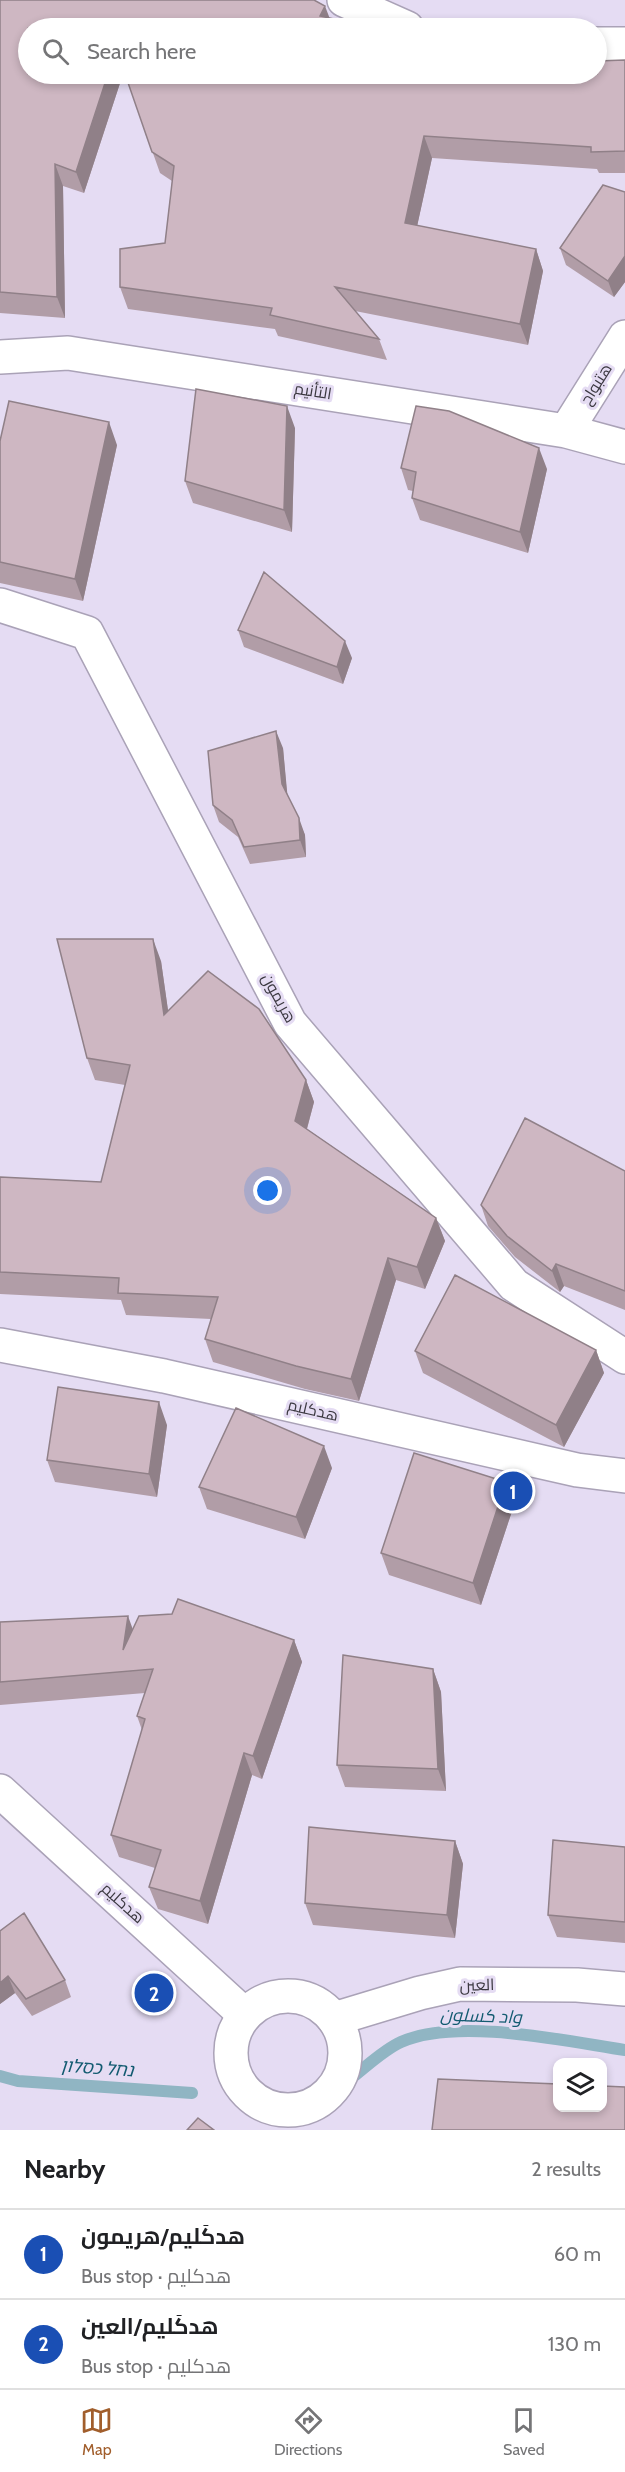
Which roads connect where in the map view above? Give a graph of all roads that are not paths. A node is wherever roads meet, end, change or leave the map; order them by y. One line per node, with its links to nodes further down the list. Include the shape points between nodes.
1 (344, 0): 2 (street)
2 (384, 18)
3 (607, 44): 4 (street)
4 (625, 45)
5 (625, 337): 7 (street, هتبواح)
6 (0, 357): 7 (street, التأنيم, via 68,352)
7 (566, 431): 8 (street, التأنيم)
8 (625, 447)
9 (0, 604): 11 (street, هريمون, via 87,633 290,1023 514,1286)
10 (0, 1345): 12 (street, هدكليم, via 164,1376 577,1470)
11 (625, 1357)
12 (625, 1476)
13 (0, 1791): 15 (street, هدكليم)
14 (625, 1989): 16 (street, العين, via 460,1984)
15 (245, 2015): 16 (street, via 262,2002 281,1997 301,1998); 17 (street, via 234,2032 230,2051 233,2071 242,2088 275,2110 295,2110)
16 (334, 2019): 17 (street, via 343,2037 343,2067)
17 (317, 2117)

